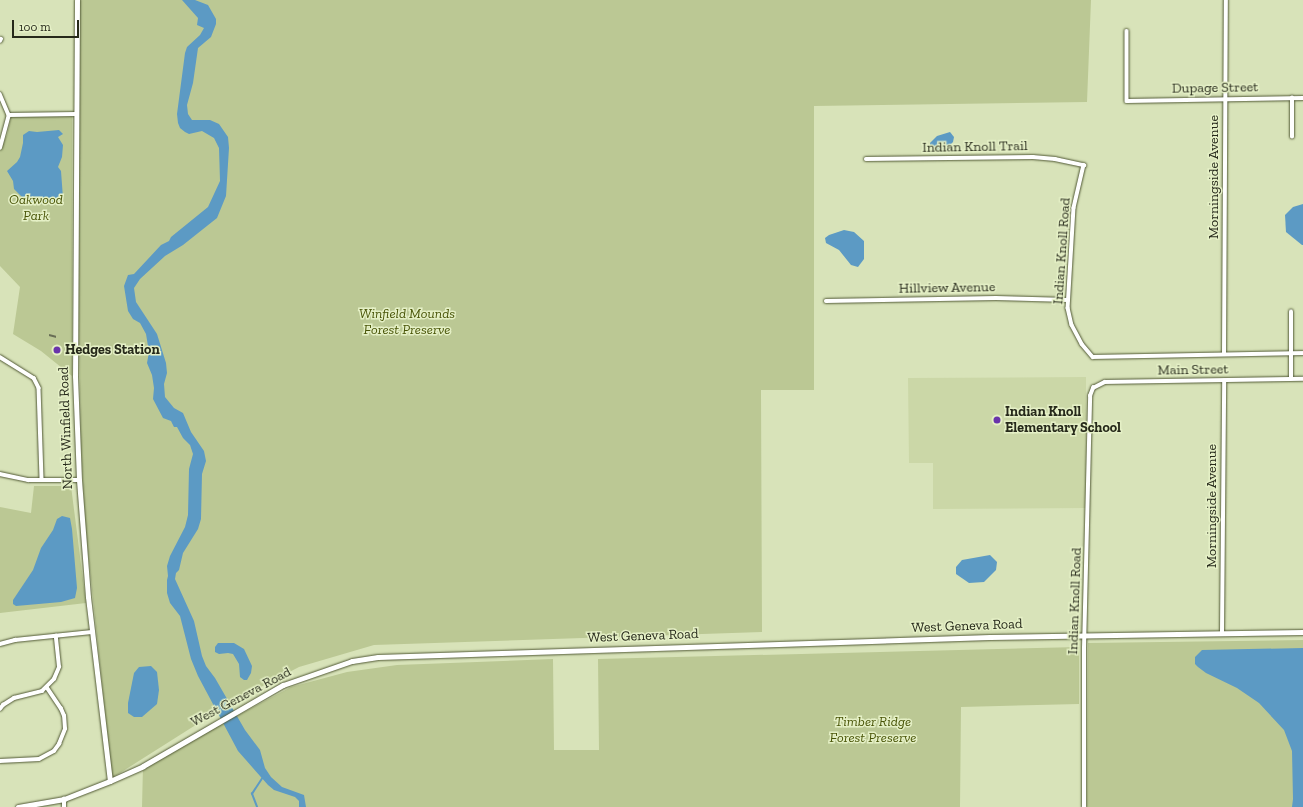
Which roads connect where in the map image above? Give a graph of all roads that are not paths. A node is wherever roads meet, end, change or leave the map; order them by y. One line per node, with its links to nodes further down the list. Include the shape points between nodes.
1 (77, 0): 8 (main road, North Winfield Road)
2 (1226, 0): 7 (street, Morningside Avenue)
3 (1127, 31): 7 (street, Dupage Street, via 1127,101)
4 (0, 94): 9 (street)
5 (1292, 98): 6 (street, Dupage Street); 7 (street, Dupage Street); 10 (street)
6 (1303, 98)
7 (1226, 99): 19 (street, Morningside Avenue)
8 (76, 114): 9 (street); 28 (main road, North Winfield Road, via 75,376)
9 (9, 115): 11 (street)
10 (1292, 137)
11 (0, 148)
12 (866, 159): 13 (street, Indian Knoll Trail, via 1034,157)
13 (1084, 165): 14 (street, Indian Knoll Road, via 1074,208)
14 (1068, 300): 15 (street, Hillview Avenue, via 1011,298); 21 (street, Indian Knoll Road, via 1072,325 1082,344)
15 (826, 301)
16 (1291, 312): 17 (street)
17 (1291, 353): 18 (street, Main Street); 19 (street, Main Street); 23 (street)
18 (1303, 353)
19 (1224, 354): 21 (street, Main Street)
20 (0, 357): 27 (street, via 34,378 39,388)
21 (1094, 357)
22 (1303, 379): 23 (street, Main Street)
23 (1291, 380): 24 (street, Main Street)
24 (1224, 381): 25 (street, Main Street, via 1105,382 1093,388); 30 (street, Morningside Avenue)
25 (1090, 396): 33 (street, Indian Knoll Road)
26 (0, 474): 27 (street)
27 (42, 480): 28 (street)
28 (79, 480): 29 (main road, North Winfield Road)
29 (92, 632): 32 (street); 38 (main road, North Winfield Road)
30 (1222, 632): 31 (main road, West Geneva Road); 33 (main road, West Geneva Road)
31 (1303, 632)
32 (56, 636): 34 (street); 35 (street, via 59,667)
33 (1085, 636): 38 (main road, West Geneva Road, via 399,655 352,661 309,675 268,693 142,766); 43 (street, Indian Knoll Road)
34 (0, 644)
35 (47, 688): 36 (street, via 14,698); 37 (street, via 64,716 65,729 59,744 54,751 39,759)
36 (0, 709)
37 (0, 761)
38 (110, 781): 39 (main road, West Geneva Road)
39 (64, 799): 40 (main road, West Geneva Road); 42 (street)
40 (42, 805): 41 (main road, West Geneva Road)
41 (18, 807)
42 (64, 807)
43 (1084, 807)

